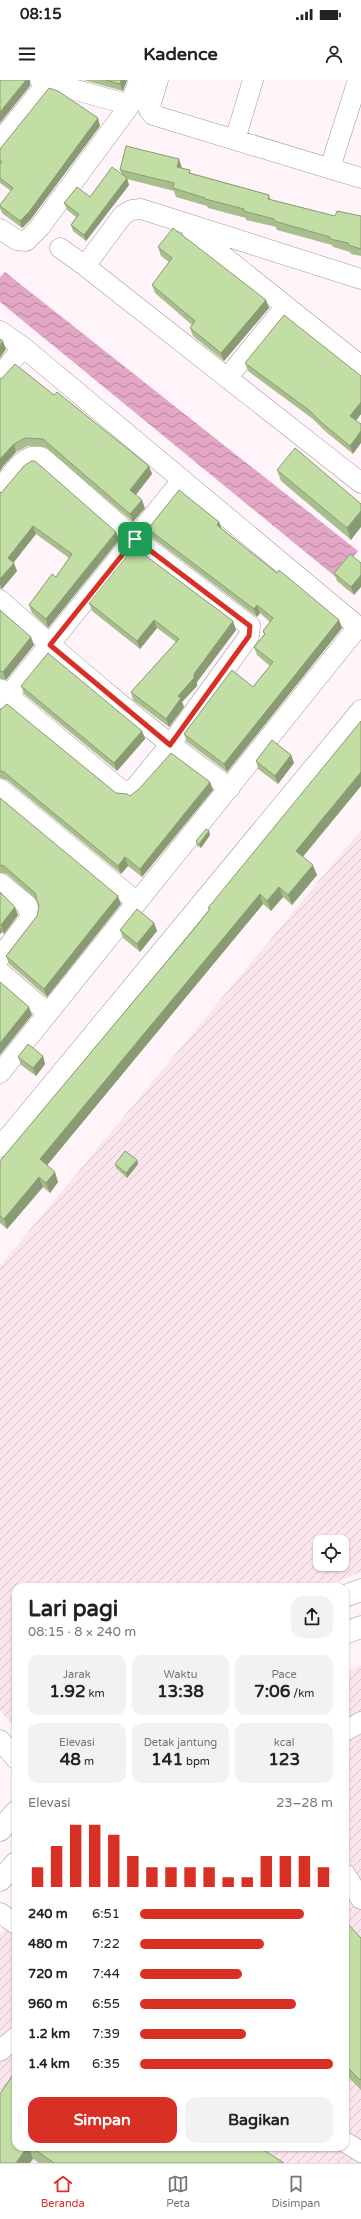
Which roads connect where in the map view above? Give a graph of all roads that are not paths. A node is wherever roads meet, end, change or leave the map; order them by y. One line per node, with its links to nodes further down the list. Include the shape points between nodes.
1 (139, 80): 6 (street)
2 (158, 80): 7 (street, via 149,110 151,114)
3 (253, 80): 7 (street)
4 (358, 80): 9 (street)
5 (44, 81): 6 (street); 8 (street)
6 (130, 105): 12 (street, via 40,227 26,242 17,240)
7 (235, 140): 9 (street)
8 (0, 141)
9 (330, 168): 10 (street)
10 (361, 178)
11 (184, 224): 14 (street, via 141,209 132,210 123,215); 15 (street); 16 (street)
12 (0, 229)
13 (60, 248): 14 (street)
14 (86, 266): 21 (street)
15 (361, 279)
16 (286, 306): 19 (street); 21 (street)
17 (0, 331): 18 (street)
18 (23, 347): 20 (street); 22 (street)
19 (361, 366)
20 (0, 376)
21 (227, 378): 23 (street)
22 (182, 480): 25 (street); 27 (street)
23 (361, 483)
24 (0, 490): 25 (street, via 22,462 32,455 39,456)
25 (135, 539): 28 (street); 31 (street, via 251,629 249,636)
26 (0, 600): 28 (street)
27 (360, 628): 32 (street)
28 (50, 645): 29 (street); 31 (street)
29 (3, 697): 31 (street, via 124,791 133,790)
30 (361, 710): 40 (street)
31 (170, 745): 32 (street)
32 (230, 788): 35 (street)
33 (0, 789): 35 (street)
34 (0, 884): 36 (street, via 27,905 31,917)
35 (137, 902): 38 (street)
36 (0, 957)
37 (0, 972): 38 (street)
38 (48, 1013): 39 (street)
39 (0, 1073)
40 (0, 1147)
41 (361, 1590): 42 (main road)
42 (349, 1594)
43 (361, 1627): 44 (main road)
44 (349, 1632)
45 (361, 1722): 46 (street)
46 (349, 1728)
47 (0, 1740): 48 (street)
48 (12, 1754)
49 (12, 1816): 50 (main road)
50 (0, 1830)
51 (12, 1867): 52 (main road)
52 (0, 1880)
53 (349, 1880): 54 (street)
54 (361, 1899)
55 (0, 1913): 56 (street)
56 (12, 1921)
57 (12, 2040): 58 (street)
58 (0, 2051)
59 (349, 2144): 60 (street)
60 (361, 2152)

